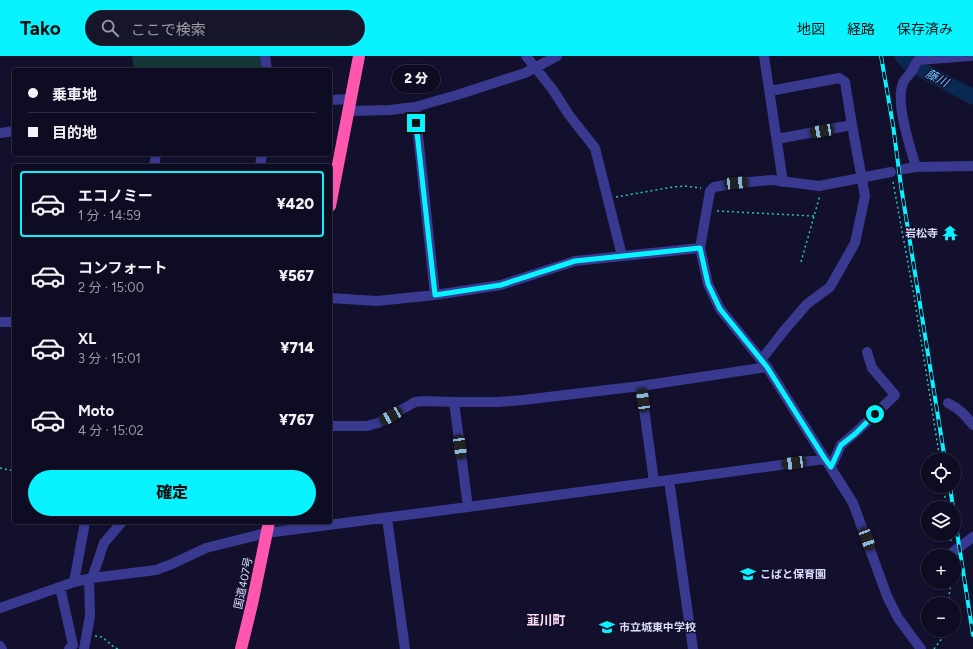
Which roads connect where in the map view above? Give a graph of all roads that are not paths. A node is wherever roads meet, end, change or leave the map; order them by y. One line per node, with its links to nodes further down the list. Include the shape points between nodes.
1 (265, 56): 9 (street)
2 (359, 56): 11 (highway)
3 (526, 56): 8 (street)
4 (557, 56): 8 (street)
5 (764, 56): 10 (street)
6 (970, 56): 7 (street)
7 (917, 58): 20 (street, via 901,88 904,125)
8 (536, 67): 13 (street); 27 (street, via 595,148)
9 (267, 68)
10 (770, 91): 15 (street, via 839,78 845,82); 18 (street)
11 (351, 99): 12 (street); 14 (highway)
12 (332, 100)
13 (415, 107): 14 (street); 28 (street)
14 (348, 111): 25 (highway)
15 (852, 125): 18 (street); 23 (street)
16 (12, 131): 17 (street)
17 (0, 133)
18 (777, 138): 24 (street)
19 (973, 166): 20 (street)
20 (916, 168): 21 (street)
21 (904, 169)
22 (891, 172): 23 (street)
23 (862, 178): 24 (street, via 819,186); 33 (street, via 866,196 855,243 830,288 807,304 783,332)
24 (784, 182): 26 (street, via 772,180 736,183 710,191)
25 (332, 195)
26 (700, 248): 27 (street); 33 (street, via 708,284 720,309)
27 (622, 256): 28 (street, via 575,261 501,285)
28 (435, 295): 29 (street, via 377,300)
29 (332, 298)
30 (0, 322): 31 (street)
31 (12, 322)
32 (867, 352): 40 (street, via 872,368 895,395 841,445)
33 (764, 364): 34 (street); 39 (street)
34 (641, 386): 35 (street, via 499,402); 42 (street)
35 (454, 402): 38 (street, via 415,402 378,423 367,426); 43 (street)
36 (948, 403): 37 (street, via 964,412)
37 (973, 425)
38 (332, 426)
39 (825, 459): 40 (street); 41 (street)
40 (831, 467): 63 (street, via 853,502 893,609)
41 (669, 480): 42 (street); 62 (street)
42 (654, 482): 43 (street)
43 (468, 508): 44 (street)
44 (387, 518): 45 (street); 61 (street)
45 (332, 523)
46 (85, 524): 53 (street)
47 (120, 524): 52 (street, via 104,543)
48 (316, 524): 49 (street)
49 (268, 528): 52 (street, via 206,548 156,570); 60 (highway, 国道407号)
50 (973, 537): 51 (street)
51 (957, 549)
52 (90, 578): 53 (street); 59 (street, via 90,616)
53 (74, 582): 54 (street)
54 (60, 587): 55 (street); 58 (street, via 73,645)
55 (0, 608)
56 (0, 646): 57 (street)
57 (2, 649)
58 (68, 649)
59 (84, 649)
60 (241, 649)
61 (405, 649)
62 (693, 649)
63 (921, 649)

